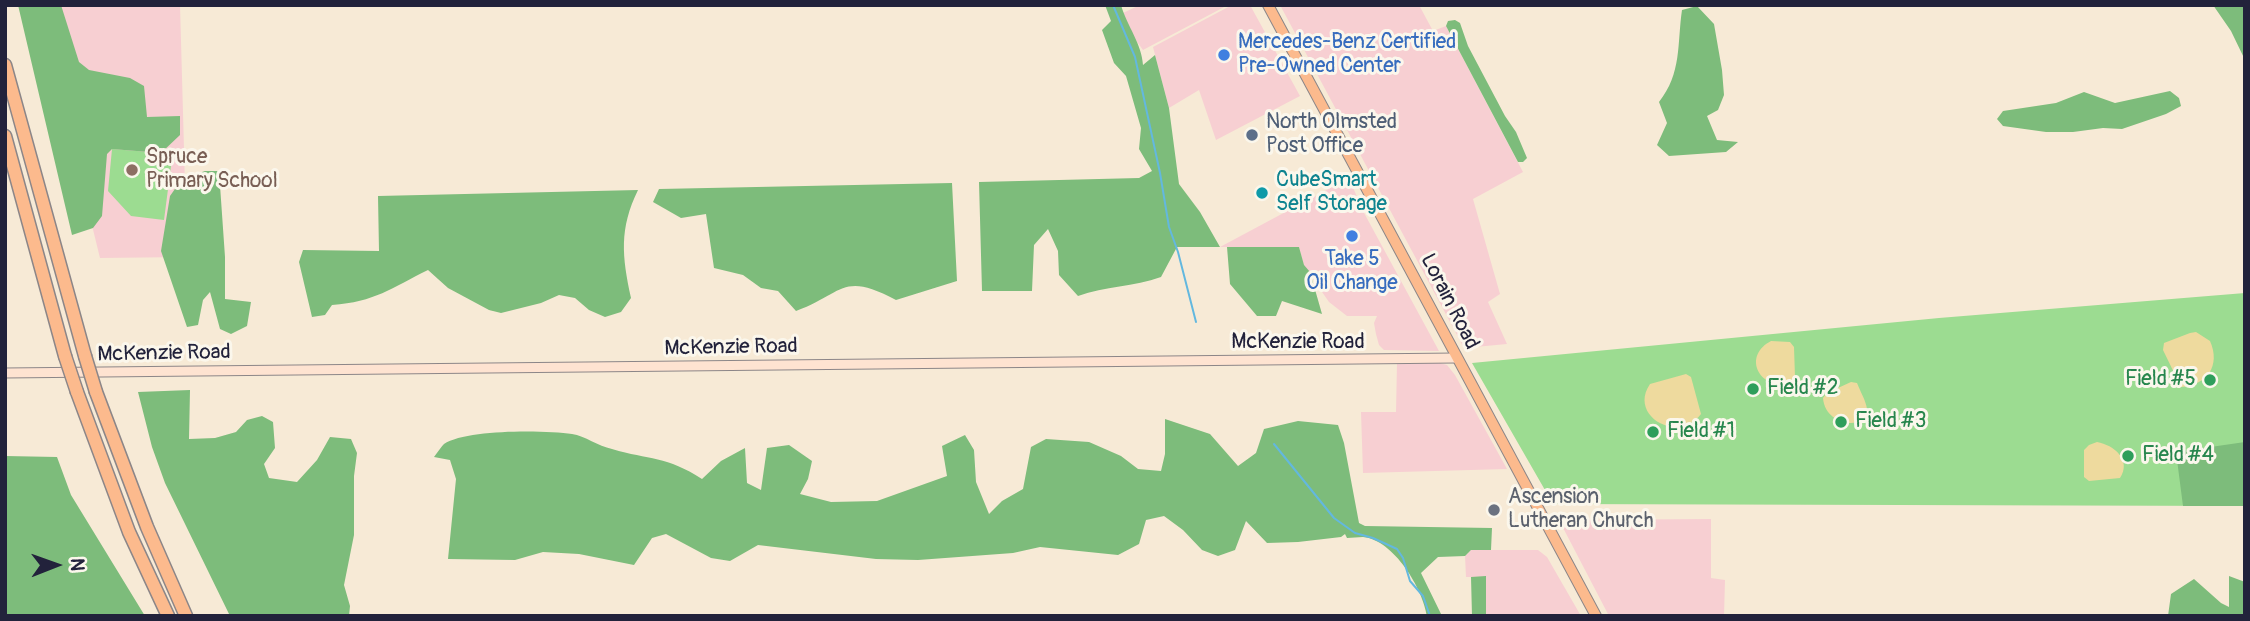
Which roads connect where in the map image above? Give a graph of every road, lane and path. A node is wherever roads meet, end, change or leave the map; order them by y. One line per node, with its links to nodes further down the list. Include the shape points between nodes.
1 (1268, 5): 4 (main road, Lorain Road)
2 (5, 65): 7 (highway, bridge, via 96,392)
3 (5, 136): 6 (highway, bridge, via 77,392 128,532)
4 (1456, 358): 5 (street, McKenzie Road); 8 (main road, Lorain Road)
5 (5, 373)
6 (168, 616)
7 (186, 616)
8 (1596, 616)

